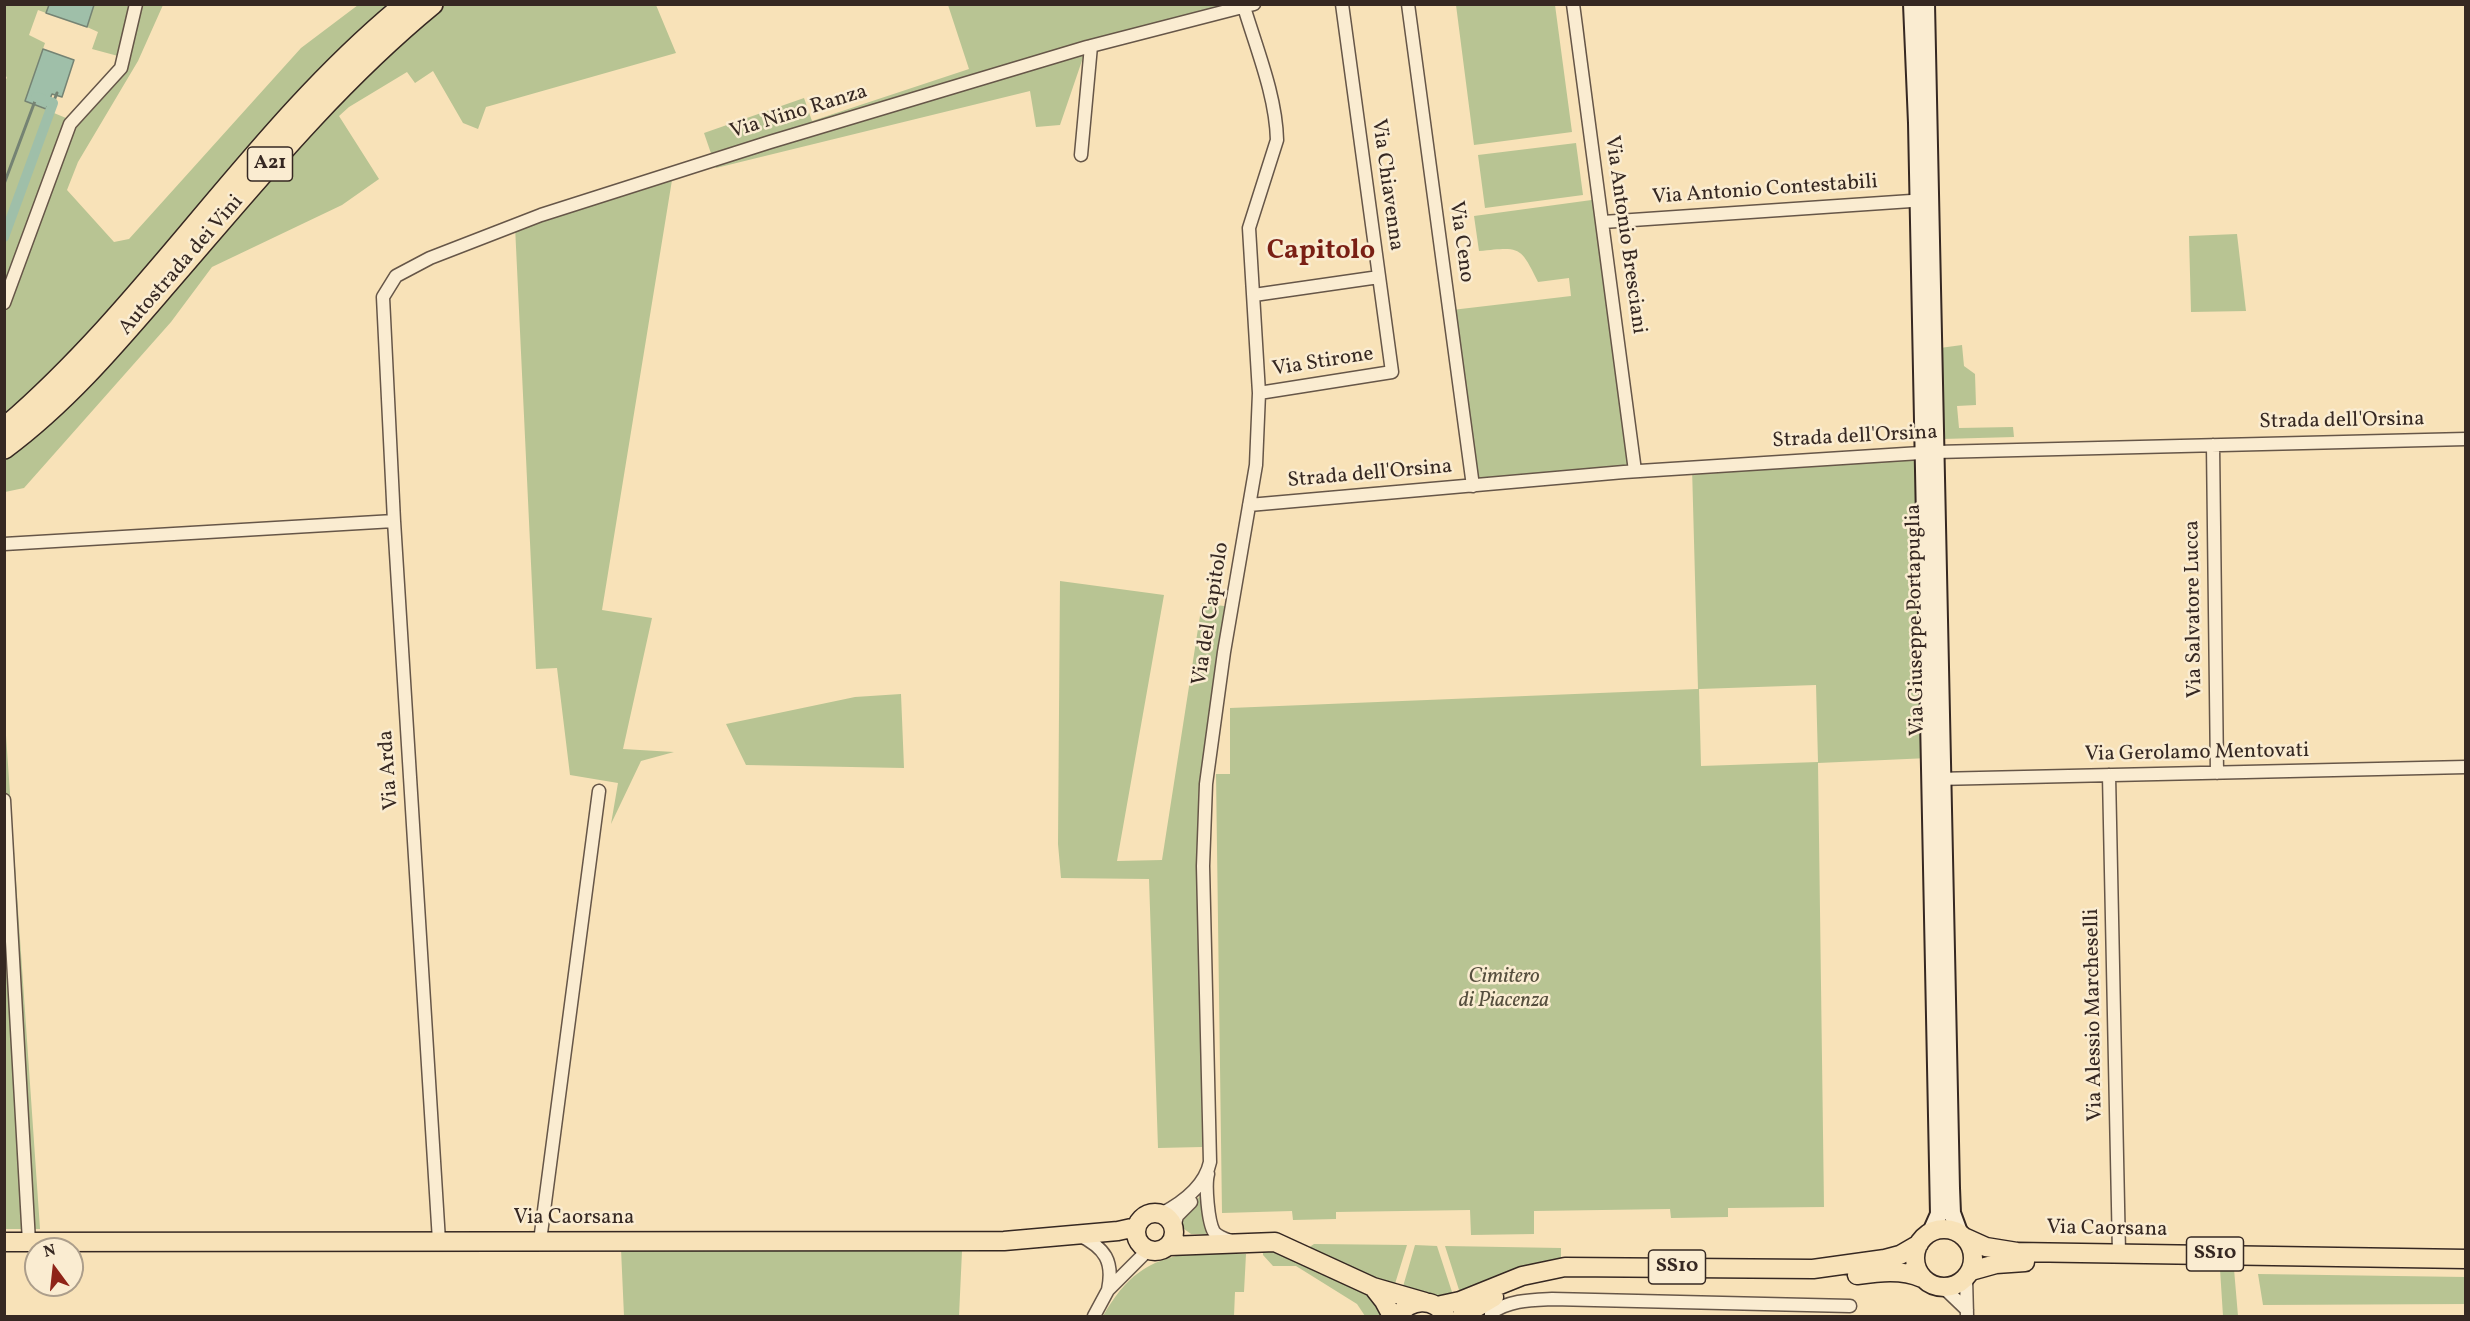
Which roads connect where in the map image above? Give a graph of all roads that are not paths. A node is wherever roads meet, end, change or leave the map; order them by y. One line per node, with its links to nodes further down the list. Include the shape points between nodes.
1 (136, 4): 17 (street, via 121,68 70,124)
2 (406, 4): 18 (highway, Autostrada dei Vini / A21, via 310,94)
3 (432, 4): 18 (highway, Autostrada dei Vini / A21, via 358,69)
4 (1342, 4): 14 (street, Via Chiavenna)
5 (1408, 4): 27 (street, Via Ceno)
6 (1573, 4): 13 (street, Via Antonio Bresciani)
7 (1912, 4): 12 (main road, Via Giuseppe Portapuglia)
8 (1926, 4): 12 (main road, Via Giuseppe Portapuglia)
9 (1249, 6): 10 (street, Via Nino Ranza); 15 (street, Via del Capitolo, via 1276,126 1270,166 1250,228)
10 (1091, 46): 11 (street); 16 (street, Via Nino Ranza, via 770,142 541,216 430,258 396,276)
11 (1081, 154)
12 (1924, 200): 13 (street, Via Antonio Contestabili); 25 (main road, Via Giuseppe Portapuglia)
13 (1603, 222): 26 (street, Via Antonio Bresciani)
14 (1379, 277): 15 (street); 19 (street, Via Chiavenna)
15 (1254, 295): 20 (street, Via del Capitolo)
16 (384, 297): 29 (street, Via Arda)
17 (4, 303)
18 (118, 328): 21 (highway, Autostrada dei Vini / A21); 24 (highway, Autostrada dei Vini / A21, via 46,414)
19 (1392, 372): 20 (street, Via Stirone)
20 (1259, 393): 28 (street, Via del Capitolo, via 1256,465)
21 (4, 429)
22 (2466, 439): 23 (street, Strada dell'Orsina)
23 (2213, 445): 25 (street, Strada dell'Orsina); 32 (street, Via Salvatore Lucca)
24 (4, 448)
25 (1929, 453): 26 (street, Strada dell'Orsina); 34 (main road, Via Giuseppe Portapuglia)
26 (1635, 471): 27 (street, Strada dell'Orsina)
27 (1473, 486): 28 (street, Strada dell'Orsina)
28 (1249, 505): 37 (street, Via del Capitolo, via 1206,784)
29 (394, 521): 30 (street); 45 (street, Via Arda)
30 (4, 544)
31 (2466, 767): 32 (street, Via Gerolamo Mentovati)
32 (2217, 773): 33 (street, Via Gerolamo Mentovati)
33 (2109, 775): 34 (street, Via Gerolamo Mentovati); 50 (street, Via Alessio Marcheselli)
34 (1936, 779): 42 (main road, Via Giuseppe Portapuglia, via 1952,1213); 44 (main road, Via Giuseppe Portapuglia, via 1939,1214)
35 (598, 791): 46 (street)
36 (4, 800): 47 (street)
37 (1206, 1175): 38 (street, via 1179,1205); 43 (street, via 1177,1216); 48 (street, Via del Capitolo, via 1214,1231)
38 (1161, 1214): 39 (main road, via 1143,1216); 43 (main road, via 1172,1222)
39 (1136, 1227): 40 (main road, Via Caorsana); 49 (main road)
40 (1118, 1231): 41 (main road, Via Caorsana); 49 (main road, via 1131,1235)
41 (1078, 1235): 46 (main road, Via Caorsana, via 1004,1241); 57 (street, via 1104,1254 1111,1276)
42 (1963, 1235): 44 (main road, SS10, via 1950,1229); 50 (main road, Via Caorsana / SS10, via 1986,1247 2008,1251); 53 (main road, via 1974,1254)
43 (1172, 1236): 48 (main road); 49 (main road, via 1157,1251)
44 (1925, 1238): 54 (main road, via 1915,1262); 59 (main road, SS10, via 1900,1255 1886,1259 1813,1269 1564,1267 1522,1276)
45 (439, 1241): 46 (main road, Via Caorsana); 47 (main road, Via Caorsana)
46 (540, 1241)
47 (15, 1242)
48 (1226, 1243): 55 (main road, via 1275,1242)
49 (1145, 1248): 57 (street)
50 (2120, 1253): 51 (main road, Via Caorsana / SS10)
51 (2466, 1259)
52 (2466, 1269): 53 (main road, Via Caorsana / SS10, via 2033,1262 1996,1264)
53 (1969, 1275): 56 (main road, SS10, via 1960,1284); 60 (street)
54 (1923, 1278): 56 (main road, SS10); 64 (main road, SS10, via 1894,1272 1815,1280 1565,1277 1493,1297)
55 (1373, 1287): 59 (main road); 62 (main road)
56 (1944, 1288): 60 (street)
57 (1108, 1290): 61 (street)
58 (1850, 1306): 65 (street, via 1552,1299 1503,1305)
59 (1436, 1308): 63 (main road, SS10, via 1410,1305)
60 (1967, 1313)
61 (1094, 1317)
62 (1392, 1317)
63 (1398, 1317)
64 (1462, 1317)
65 (1491, 1317)

